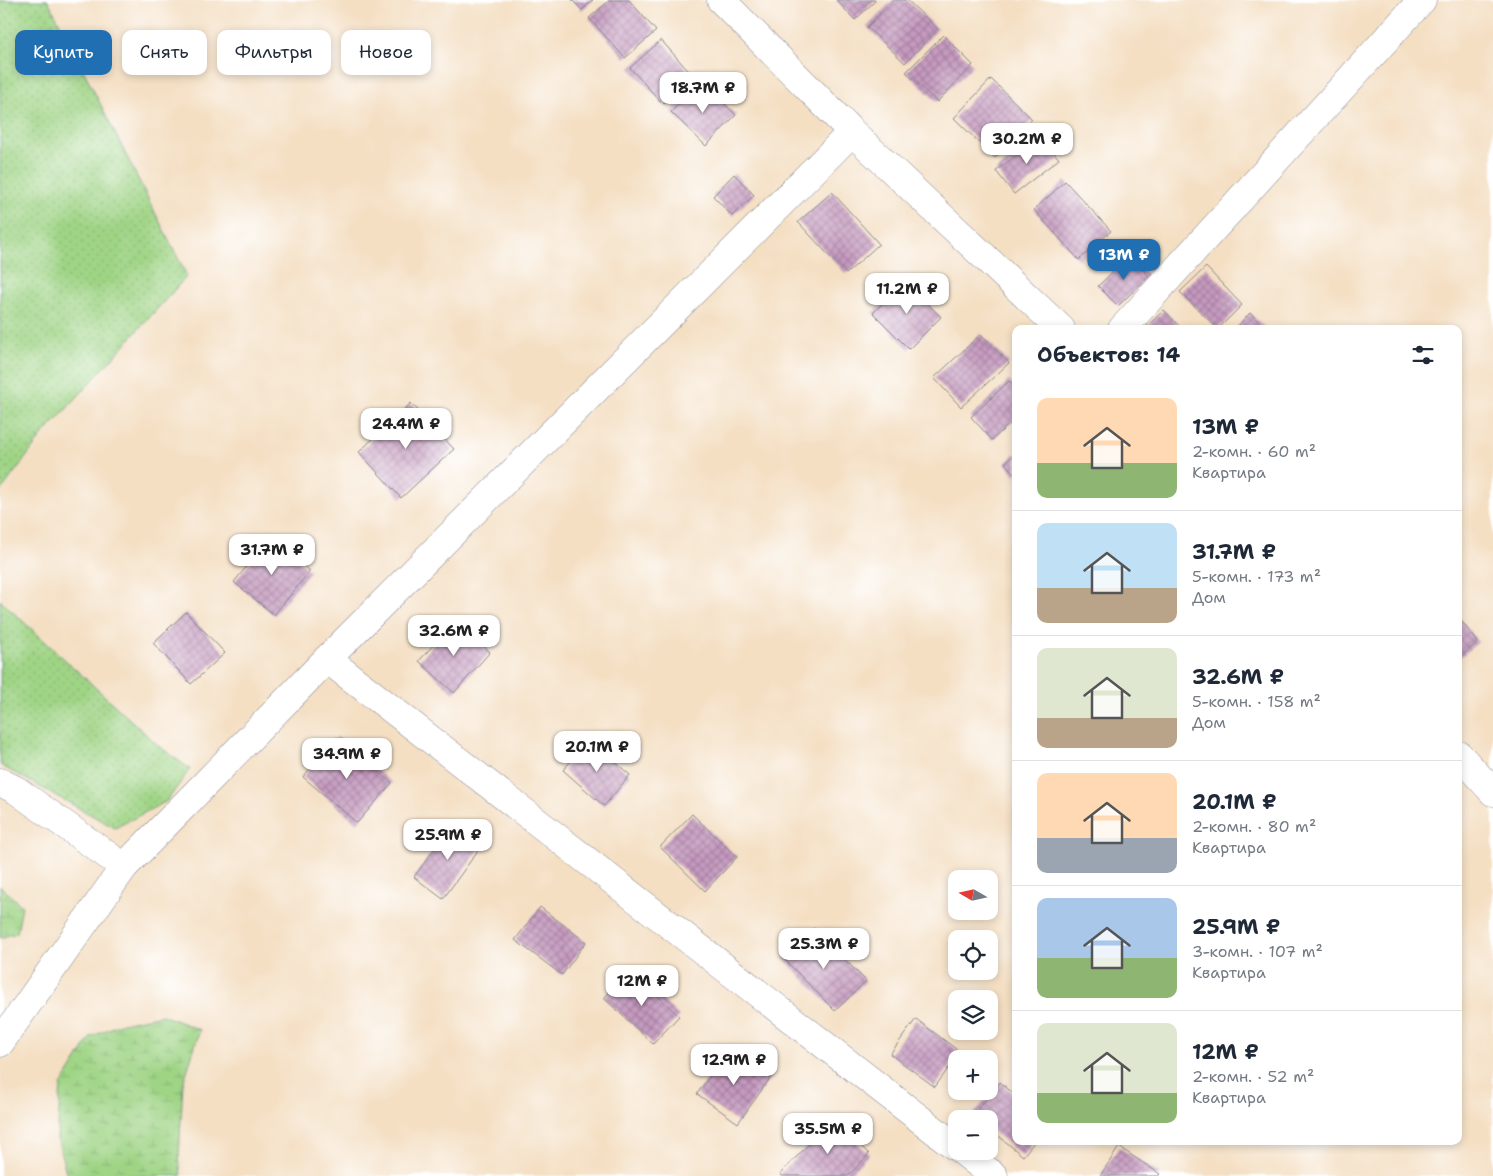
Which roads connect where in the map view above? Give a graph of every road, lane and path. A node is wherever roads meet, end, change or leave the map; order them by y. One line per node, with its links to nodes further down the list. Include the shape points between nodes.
1 (721, 0): 3 (street)
2 (1422, 0): 5 (street)
3 (852, 132): 4 (street); 6 (street)
4 (1057, 325)
5 (1126, 325)
6 (327, 659): 10 (street); 12 (street)
7 (1462, 758): 9 (street)
8 (0, 782): 10 (street)
9 (1493, 792)
10 (124, 867): 11 (street)
11 (0, 1043)
12 (948, 1141)
13 (974, 1160): 14 (street)
14 (994, 1176)

